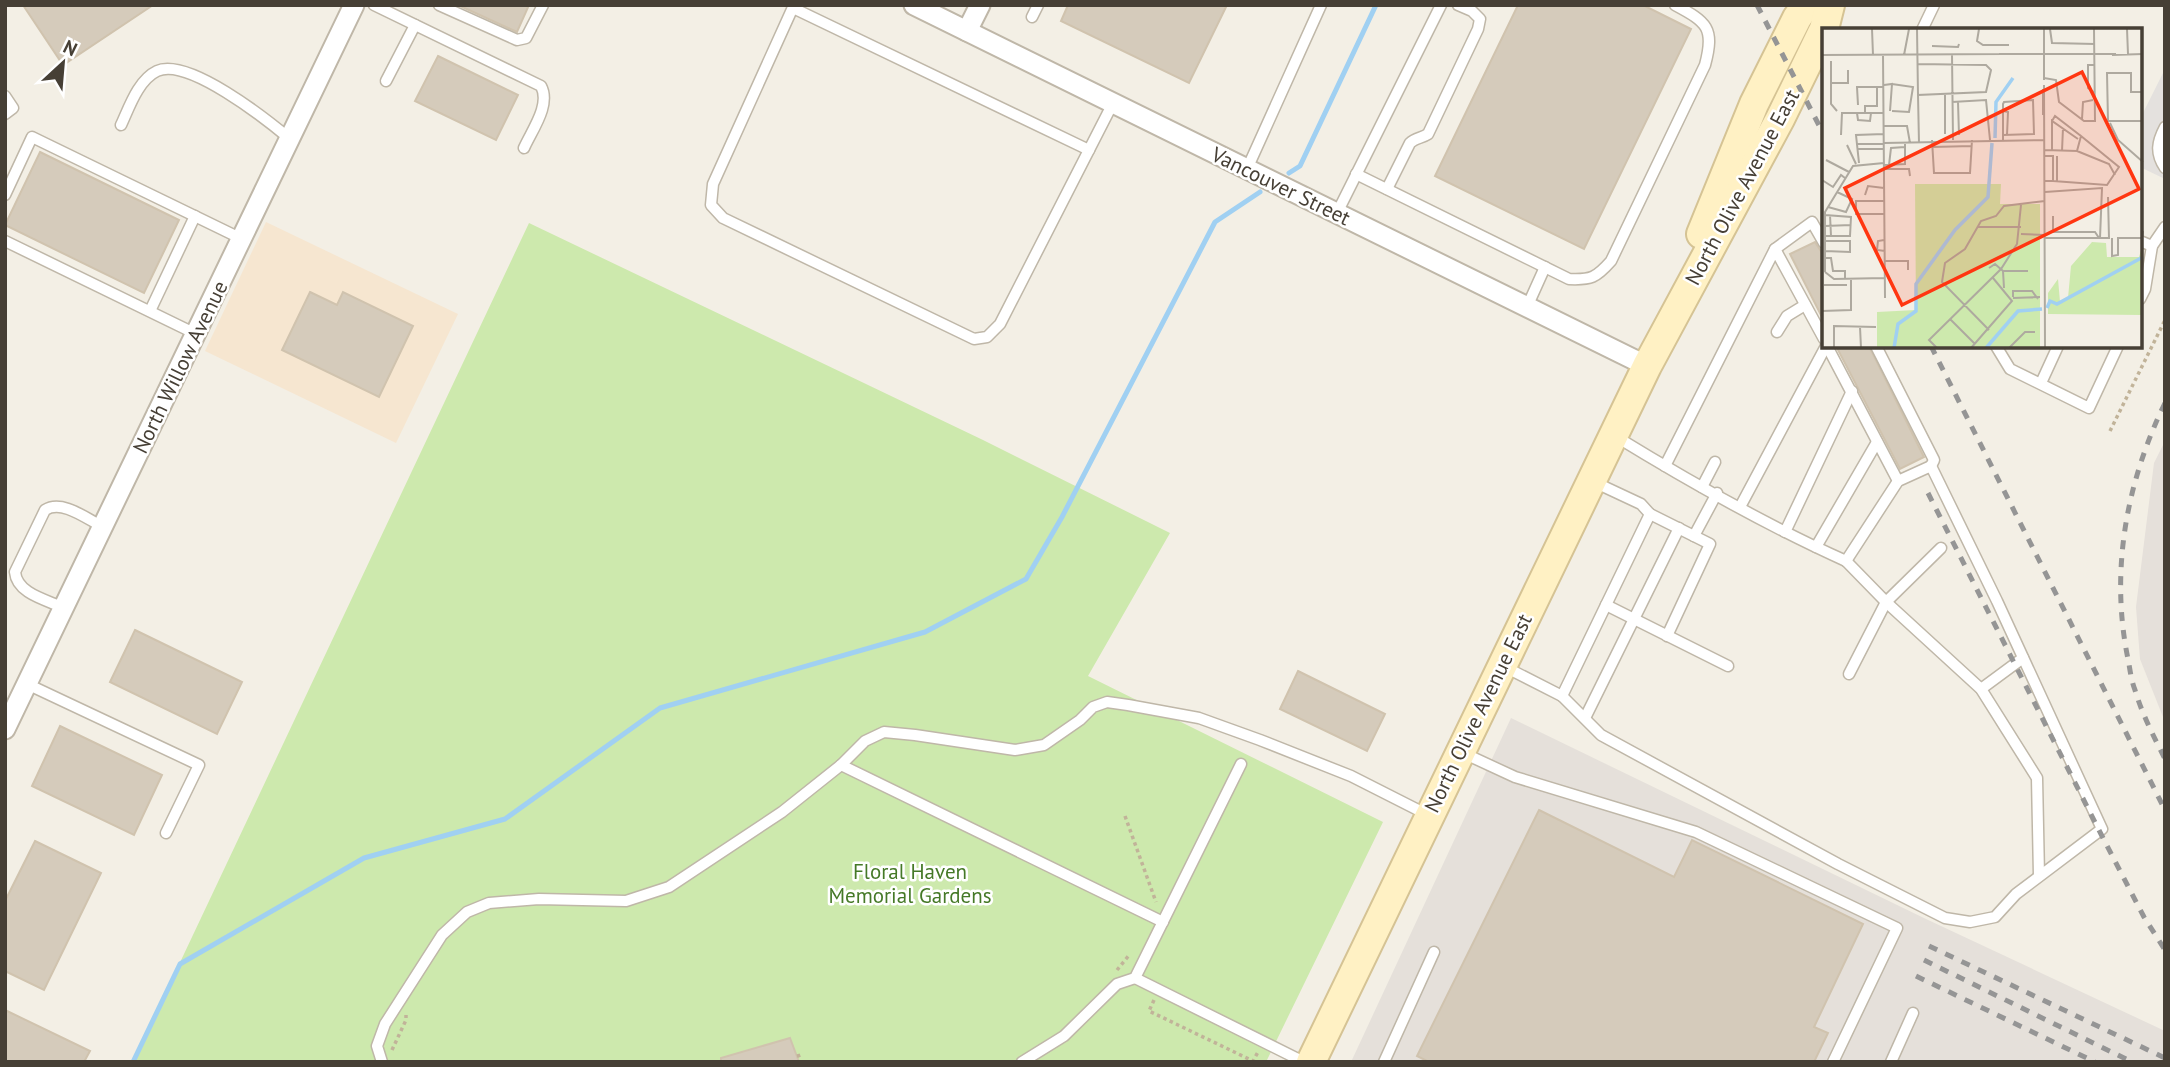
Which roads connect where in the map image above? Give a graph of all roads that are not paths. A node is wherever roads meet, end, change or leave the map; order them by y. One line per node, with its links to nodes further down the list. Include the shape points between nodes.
1 (354, 5): 28 (street, North Willow Avenue)
2 (374, 5): 17 (lane)
3 (439, 5): 4 (lane, via 517,40 526,38)
4 (543, 5)
5 (914, 5): 20 (street, Vancouver Street)
6 (980, 5): 20 (street)
7 (1038, 5): 16 (lane)
8 (1321, 5): 32 (lane)
9 (1441, 5): 33 (lane)
10 (1458, 5): 34 (lane, via 1480,19 1478,29 1429,134 1413,139)
11 (1675, 5): 45 (lane, via 1707,28 1711,43 1705,65 1611,261 1589,280 1569,279)
12 (1806, 5): 59 (street, North Olive Avenue East, via 1754,104)
13 (1830, 5): 18 (street, North Olive Avenue East)
14 (1934, 5): 19 (lane)
15 (794, 7): 30 (lane); 30 (lane, via 713,184 711,205 723,218 974,339 987,337 1000,324)
16 (1032, 17)
17 (415, 25): 22 (lane); 29 (lane, via 541,86 544,105)
18 (1824, 28)
19 (1923, 28)
20 (967, 31): 24 (street, Vancouver Street)
21 (1822, 33): 59 (street, North Olive Avenue East)
22 (386, 81)
23 (5, 96): 25 (lane, via 13,108)
24 (1113, 103): 30 (lane); 32 (street, Vancouver Street)
25 (5, 114)
26 (121, 125): 28 (lane, via 149,78 157,71 177,69 240,100)
27 (2165, 127): 31 (lane, via 2157,150)
28 (290, 139): 39 (street, North Willow Avenue)
29 (524, 148)
30 (1089, 150)
31 (2165, 168)
32 (1247, 169): 36 (street, Vancouver Street)
33 (1356, 174): 34 (lane); 36 (lane)
34 (1387, 189): 45 (lane)
35 (5, 195): 37 (lane, via 32,137)
36 (1337, 213): 48 (street, Vancouver Street)
37 (195, 216): 39 (lane); 49 (lane)
38 (2165, 227): 43 (lane)
39 (242, 239): 51 (street, North Willow Avenue)
40 (1822, 240): 44 (lane, via 1812,222)
41 (5, 241): 49 (lane)
42 (2142, 242): 43 (lane)
43 (2152, 246): 46 (lane)
44 (1775, 249): 47 (lane); 65 (lane)
45 (1545, 267): 48 (lane)
46 (2142, 295)
47 (1805, 305): 50 (lane, via 1787,316); 52 (lane)
48 (1527, 307): 59 (street, Vancouver Street)
49 (150, 311): 51 (lane)
50 (1777, 332)
51 (196, 334): 73 (street, North Willow Avenue)
52 (1822, 335)
53 (1826, 348): 71 (lane)
54 (1828, 348): 61 (lane)
55 (1877, 348): 66 (lane, via 1934,460)
56 (1997, 348): 60 (lane, via 2010,369)
57 (2057, 348): 60 (lane)
58 (2117, 348): 60 (lane, via 2089,408)
59 (1647, 366): 62 (street, North Olive Avenue East)
60 (2041, 383)
61 (1852, 391): 63 (lane); 75 (lane)
62 (1614, 435): 65 (lane); 67 (street, North Olive Avenue East)
63 (1877, 442): 68 (lane); 77 (lane)
64 (1715, 462): 69 (lane)
65 (1665, 466): 69 (lane)
66 (1931, 466): 68 (lane); 85 (lane)
67 (1591, 480): 72 (lane, via 1641,504); 86 (street, North Olive Avenue East)
68 (1898, 481): 79 (lane)
69 (1702, 487): 70 (lane)
70 (1717, 494): 71 (lane); 76 (lane)
71 (1740, 508): 75 (lane)
72 (1650, 514): 74 (lane); 81 (lane)
73 (103, 527): 82 (street, North Willow Avenue); 82 (lane, via 64,507 45,509 15,579 22,588)
74 (1679, 528): 76 (lane); 83 (lane)
75 (1785, 532): 77 (lane)
76 (1694, 536): 84 (lane, via 1710,544)
77 (1816, 547): 79 (lane)
78 (1941, 548): 80 (lane)
79 (1846, 561): 80 (lane)
80 (1886, 602): 88 (lane); 90 (lane)
81 (1606, 605): 83 (lane); 91 (lane)
82 (64, 608): 89 (street, North Willow Avenue)
83 (1633, 618): 84 (lane); 92 (lane)
84 (1667, 636): 87 (lane)
85 (2023, 659): 90 (lane); 99 (lane, via 2102,828)
86 (1502, 665): 91 (lane); 94 (street, North Olive Avenue East)
87 (1728, 666)
88 (1849, 674)
89 (27, 684): 93 (street, North Willow Avenue); 98 (lane, via 199,765)
90 (1981, 689): 99 (lane, via 2037,778)
91 (1562, 696): 92 (lane)
92 (1585, 718): 99 (lane, via 1601,735 1945,918 1970,922 1995,917)
93 (5, 729)
94 (1459, 751): 97 (street, North Olive Avenue East); 109 (lane, via 1515,777 1696,832 1897,928)
95 (1241, 764): 100 (lane)
96 (841, 765): 97 (lane, via 865,741 884,732 1015,750 1044,745 1093,707 1107,702 1199,718 1248,735 1351,776); 100 (lane); 104 (lane, via 782,812 669,887 626,901 539,899 489,903 467,912 442,935 385,1024 377,1046)
97 (1429, 815): 107 (street, North Olive Avenue East)
98 (166, 833)
99 (2039, 876)
100 (1163, 922): 102 (lane)
101 (1434, 953): 108 (lane)
102 (1135, 978): 105 (lane, via 1117,984 1064,1035); 106 (lane)
103 (1913, 1013): 110 (lane)
104 (382, 1062)
105 (1022, 1062)
106 (1304, 1062)
107 (1311, 1062)
108 (1384, 1062)
109 (1833, 1062)
110 (1891, 1062)

